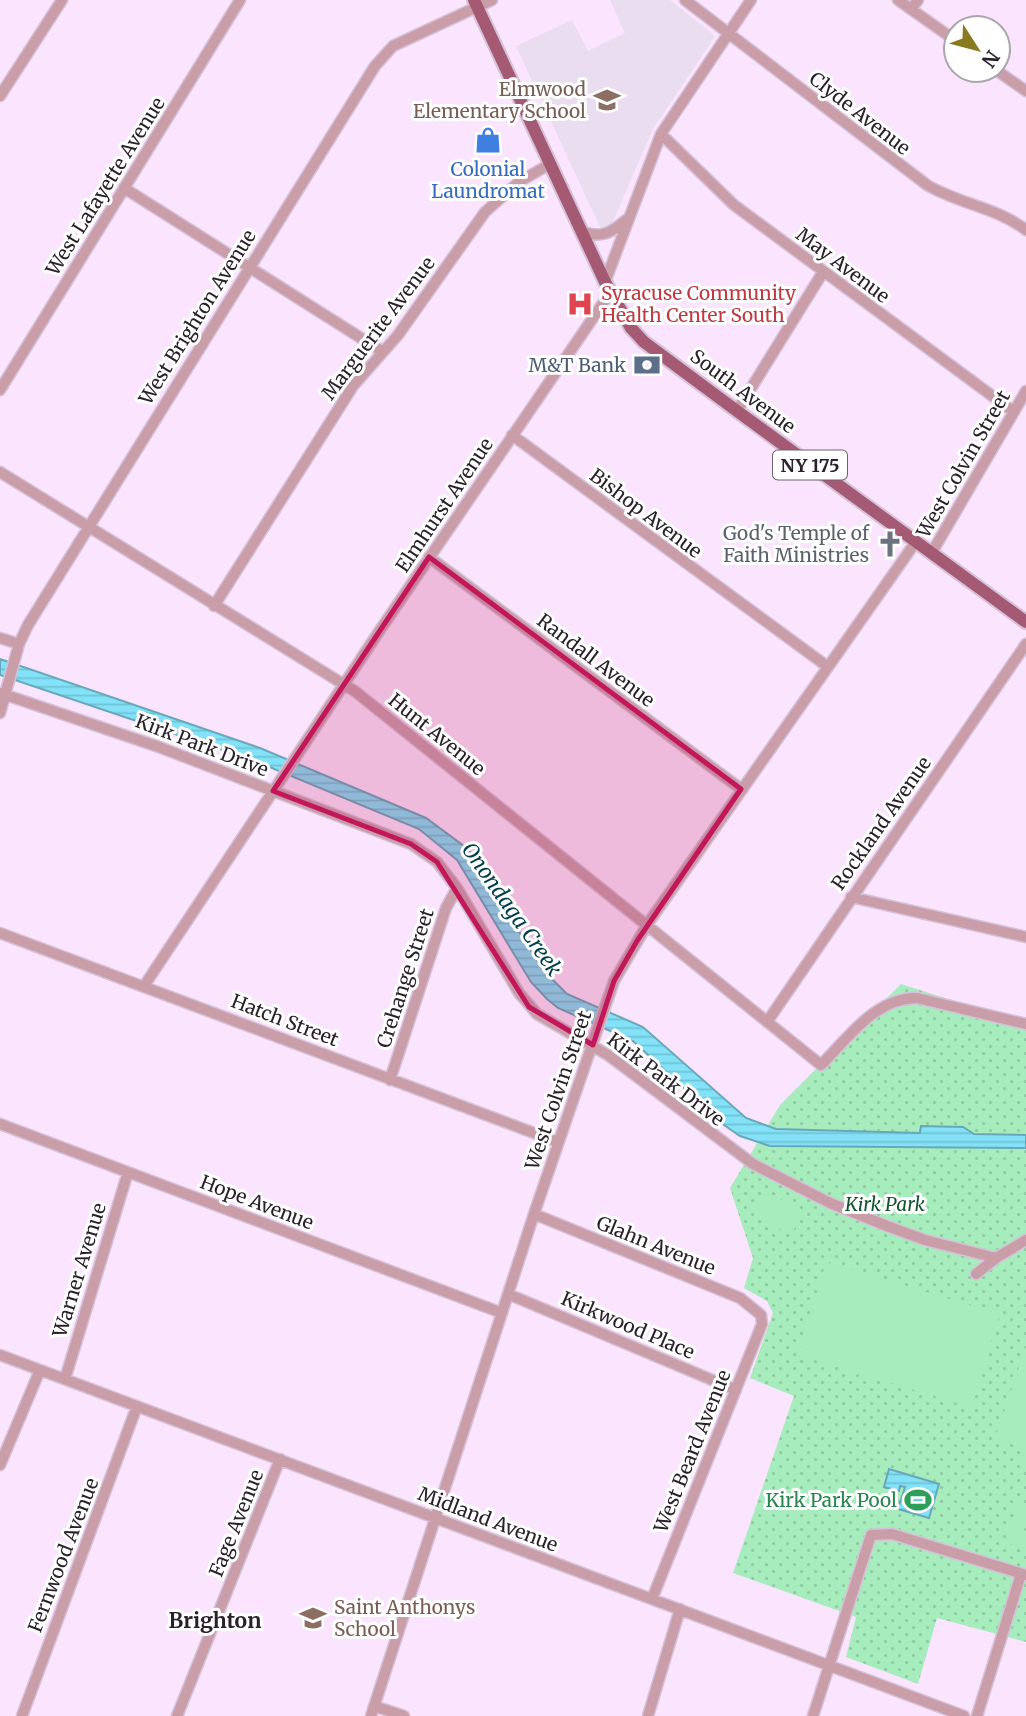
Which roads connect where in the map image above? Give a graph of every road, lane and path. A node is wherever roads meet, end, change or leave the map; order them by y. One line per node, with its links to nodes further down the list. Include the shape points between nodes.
1 (62, 0): 12 (street)
2 (240, 0): 15 (street, West Lafayette Avenue)
3 (492, 0): 8 (street, West Brighton Avenue)
4 (685, 0): 11 (street, Clyde Avenue)
5 (751, 0): 11 (street, Elmhurst Avenue)
6 (898, 0): 9 (street)
7 (918, 0): 9 (street)
8 (476, 3): 14 (main road, South Avenue / NY 175); 19 (street, West Brighton Avenue, via 387,51)
9 (911, 9): 10 (street)
10 (942, 31)
11 (729, 34): 13 (street, Elmhurst Avenue); 17 (street, Clyde Avenue, via 927,185 947,197 1000,212)
12 (0, 96)
13 (661, 134): 16 (street, Elmhurst Avenue); 20 (street, May Avenue, via 734,205)
14 (550, 164): 18 (main road, South Avenue / NY 175); 22 (street, Marguerite Avenue, via 519,182 485,212)
15 (124, 188): 19 (street); 23 (street, West Lafayette Avenue)
16 (627, 220): 18 (street, via 610,234); 21 (street, Elmhurst Avenue)
17 (1026, 230)
18 (581, 232): 21 (main road, South Avenue / NY 175)
19 (249, 266): 22 (street); 29 (street, West Brighton Avenue)
20 (823, 272): 25 (street); 26 (street, May Avenue)
21 (608, 287): 25 (main road, South Avenue / NY 175, via 644,342); 27 (street, Elmhurst Avenue)
22 (383, 352): 33 (street, Marguerite Avenue, via 353,386)
23 (0, 390)
24 (1026, 391): 26 (street, West Colvin Street)
25 (737, 411): 30 (main road, South Avenue / NY 175)
26 (1014, 412): 31 (street, West Colvin Street)
27 (512, 435): 32 (street, Elmhurst Avenue); 38 (street, Bishop Avenue)
28 (0, 472): 29 (street, Hunt Avenue)
29 (88, 527): 33 (street, Hunt Avenue); 37 (street, West Brighton Avenue)
30 (915, 543): 31 (main road, South Avenue / NY 175); 38 (street, West Colvin Street)
31 (931, 554): 34 (main road, South Avenue / NY 175)
32 (429, 557): 39 (street, Elmhurst Avenue); 42 (street, Randall Avenue)
33 (214, 606): 39 (street, Hunt Avenue)
34 (1026, 622)
35 (0, 638): 37 (street)
36 (1026, 644): 45 (street, Rockland Avenue)
37 (19, 645): 40 (street, West Brighton Avenue)
38 (828, 667): 42 (street, West Colvin Street)
39 (345, 685): 43 (street, Elmhurst Avenue); 46 (street, Hunt Avenue)
40 (5, 691): 41 (street, West Brighton Avenue); 43 (street, Kirk Park Drive)
41 (0, 713)
42 (741, 789): 46 (street, West Colvin Street)
43 (273, 791): 44 (street, Kirk Park Drive, via 411,844 437,862); 49 (street)
44 (457, 888): 52 (street, Kirk Park Drive, via 529,1007 554,1026); 53 (street, Crehange Street, via 446,908)
45 (851, 897): 48 (street); 50 (street, Rockland Avenue)
46 (647, 925): 50 (street, Hunt Avenue); 52 (street, West Colvin Street, via 614,981)
47 (0, 933): 49 (street, Hatch Street)
48 (1026, 937)
49 (144, 986): 53 (street, Hatch Street)
50 (766, 1022): 51 (street, Hunt Avenue, via 821,1065 867,1018 902,998)
51 (1026, 1024)
52 (593, 1045): 55 (street, West Colvin Street); 59 (street, Kirk Park Drive, via 753,1164 887,1226)
53 (390, 1080): 55 (street, Hatch Street)
54 (0, 1124): 56 (street, Hope Avenue)
55 (558, 1142): 57 (street, West Colvin Street)
56 (128, 1172): 62 (street, Hope Avenue); 66 (street, Warner Avenue)
57 (534, 1214): 61 (street, West Colvin Street); 63 (street, Glahn Avenue, via 740,1298)
58 (1026, 1240): 59 (street)
59 (996, 1258): 60 (street)
60 (976, 1274)
61 (508, 1293): 62 (street, West Colvin Street); 67 (street, Kirkwood Place)
62 (502, 1313): 71 (street, West Colvin Street)
63 (761, 1315): 67 (street, West Beard Avenue, via 762,1324)
64 (0, 1355): 65 (street, Midland Avenue)
65 (40, 1370): 66 (street, Midland Avenue); 70 (street)
66 (65, 1379): 68 (street, Midland Avenue)
67 (736, 1390): 73 (street, West Beard Avenue)
68 (137, 1406): 69 (street, Midland Avenue); 77 (street, Fernwood Avenue)
69 (280, 1459): 71 (street, Midland Avenue); 78 (street, Fage Avenue)
70 (0, 1465)
71 (435, 1518): 73 (street, Midland Avenue); 76 (street, West Colvin Street)
72 (1024, 1574): 75 (street, via 892,1534 875,1533 866,1542); 83 (street)
73 (652, 1599): 74 (street, Midland Avenue)
74 (680, 1609): 75 (street, Midland Avenue); 80 (street)
75 (828, 1665): 81 (street); 82 (street, Midland Avenue)
76 (372, 1711): 79 (street)
77 (22, 1716)
78 (177, 1716)
79 (404, 1716)
80 (648, 1716)
81 (813, 1716)
82 (964, 1716)
83 (977, 1716)

